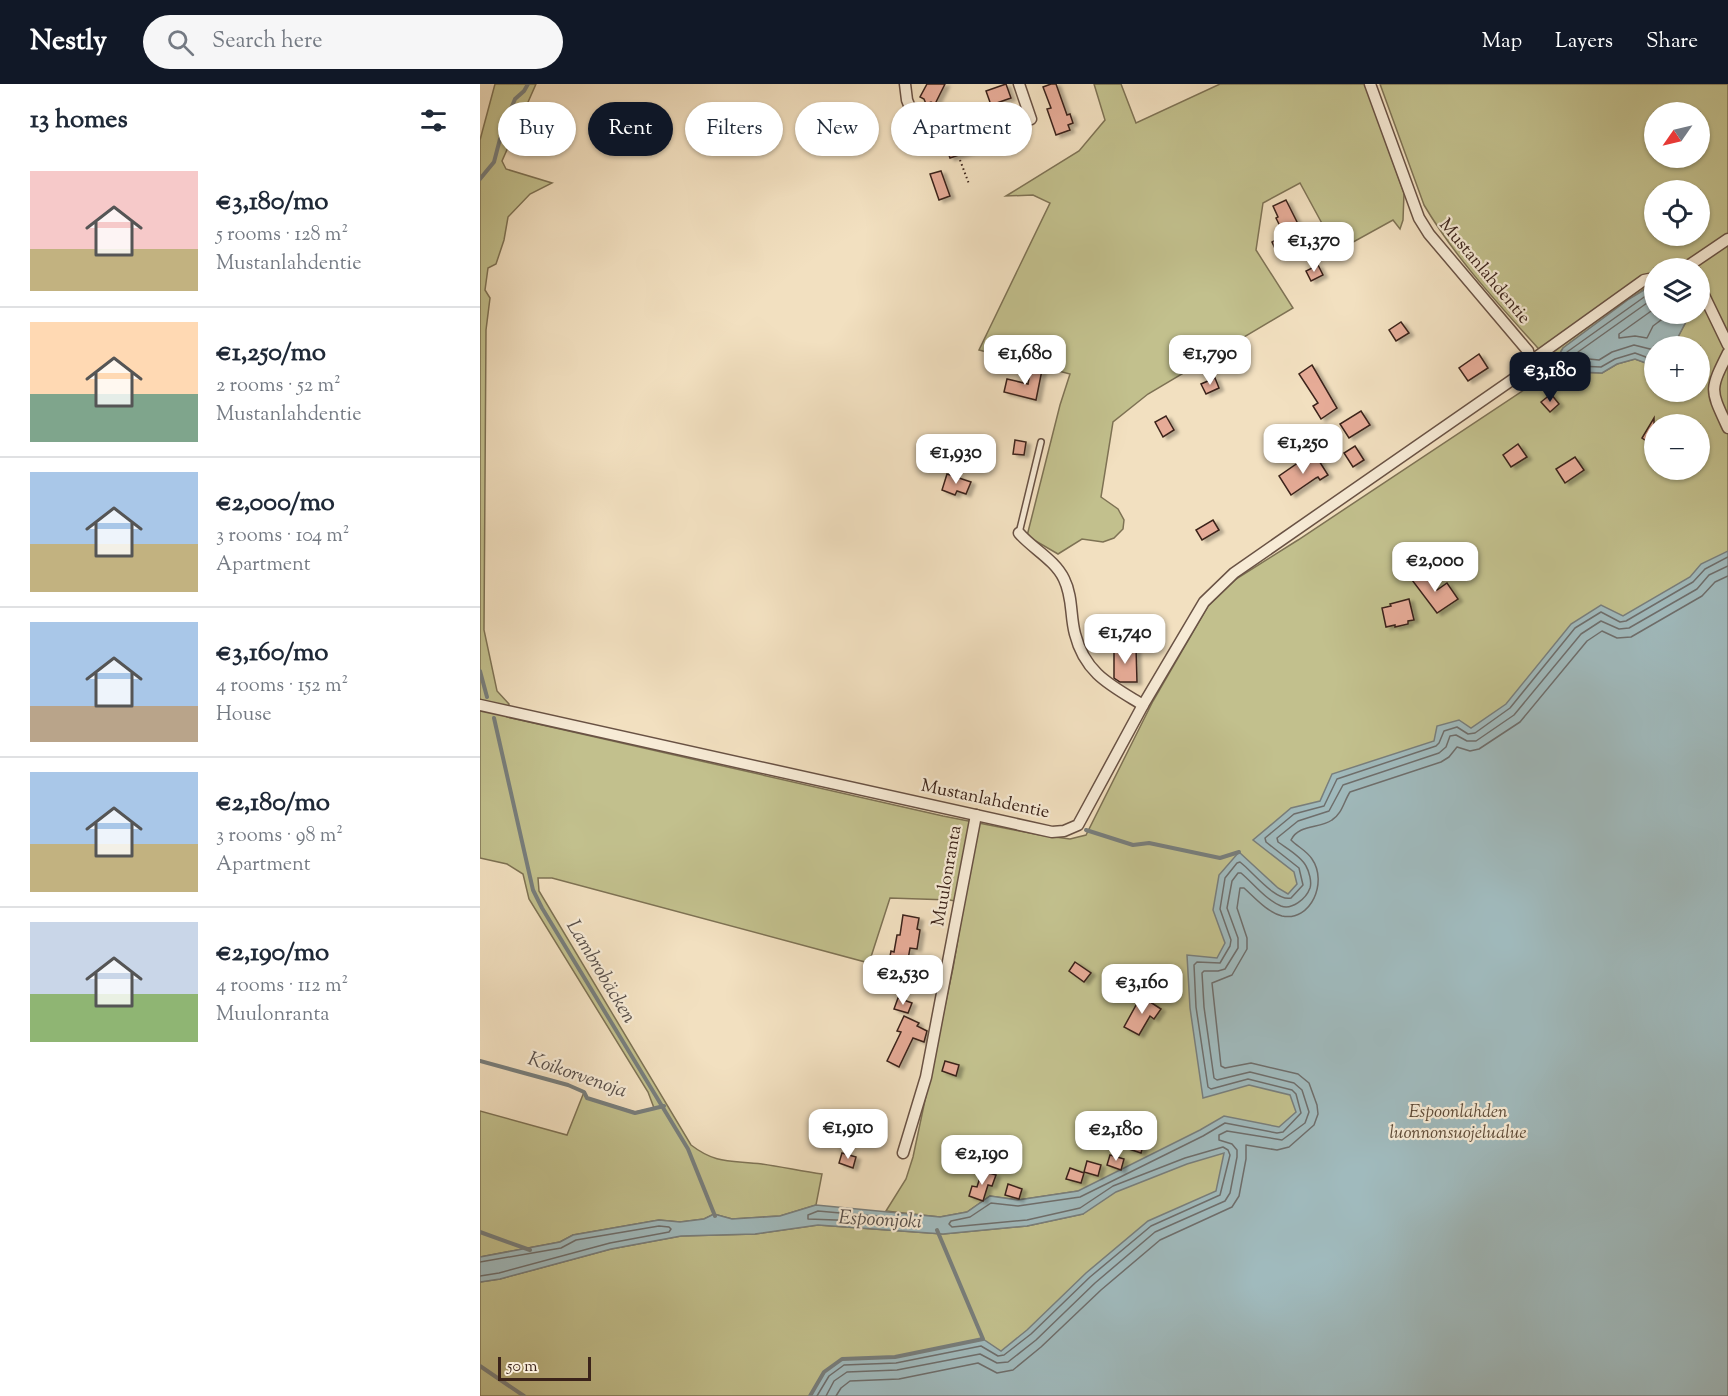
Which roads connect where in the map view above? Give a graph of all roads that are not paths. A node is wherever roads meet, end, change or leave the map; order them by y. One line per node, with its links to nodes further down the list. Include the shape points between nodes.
1 (905, 84): 4 (street)
2 (1019, 84): 5 (street)
3 (1370, 84): 12 (street, Mustanlahdentie, via 1419,218 1528,351)
4 (908, 102)
5 (1025, 102)
6 (1728, 239): 7 (street)
7 (1700, 258)
8 (1644, 280): 12 (street)
9 (1710, 308): 10 (street)
10 (1728, 345)
11 (1728, 353): 13 (street, via 1714,380 1713,391)
12 (1531, 361): 17 (street, Mustanlahdentie, via 1522,373 1220,584 1204,602)
13 (1728, 428)
14 (1041, 442): 15 (lane)
15 (1019, 533): 17 (street, via 1064,579 1075,634 1085,658 1101,679)
16 (480, 705): 18 (street, Mustanlahdentie)
17 (1143, 705): 18 (street, Mustanlahdentie, via 1078,825 1052,832)
18 (976, 815): 19 (street, Muulonranta, via 926,1077)
19 (903, 1153)

